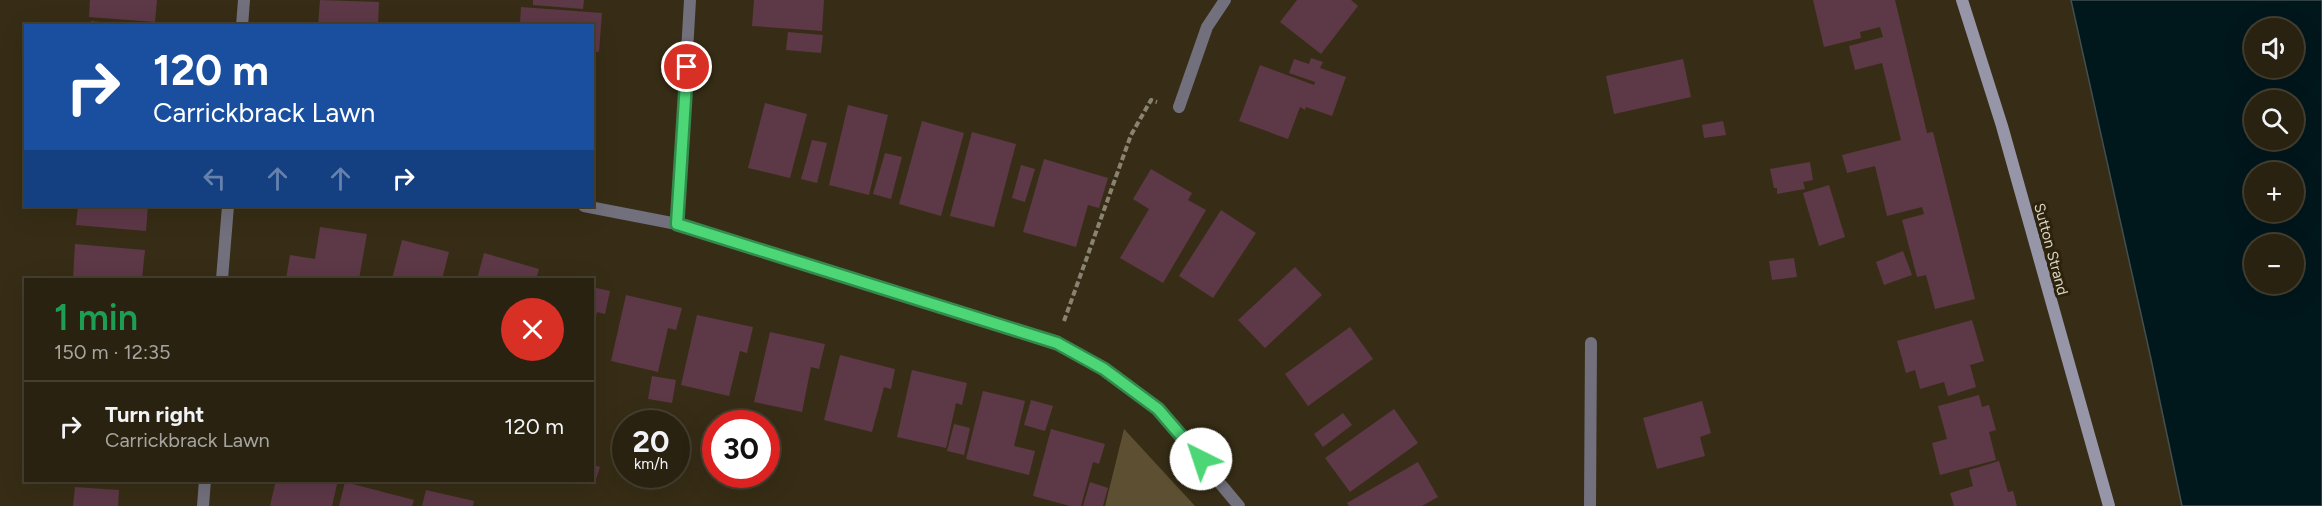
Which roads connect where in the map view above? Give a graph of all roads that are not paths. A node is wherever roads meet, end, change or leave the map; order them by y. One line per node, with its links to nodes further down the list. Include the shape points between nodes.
1 (244, 0): 5 (street)
2 (690, 0): 9 (street)
3 (1225, 0): 6 (street, via 1208,27)
4 (1962, 0): 16 (street, Sutton Strand, via 2002,126)
5 (242, 24)
6 (1179, 107)
7 (228, 207): 10 (street)
8 (589, 207): 9 (street)
9 (677, 224): 14 (street, via 1057,343 1104,369 1158,409)
10 (222, 278)
11 (1591, 343): 15 (street)
12 (205, 482): 13 (street)
13 (203, 506)
14 (1239, 506)
15 (1590, 506)
16 (2109, 506)

